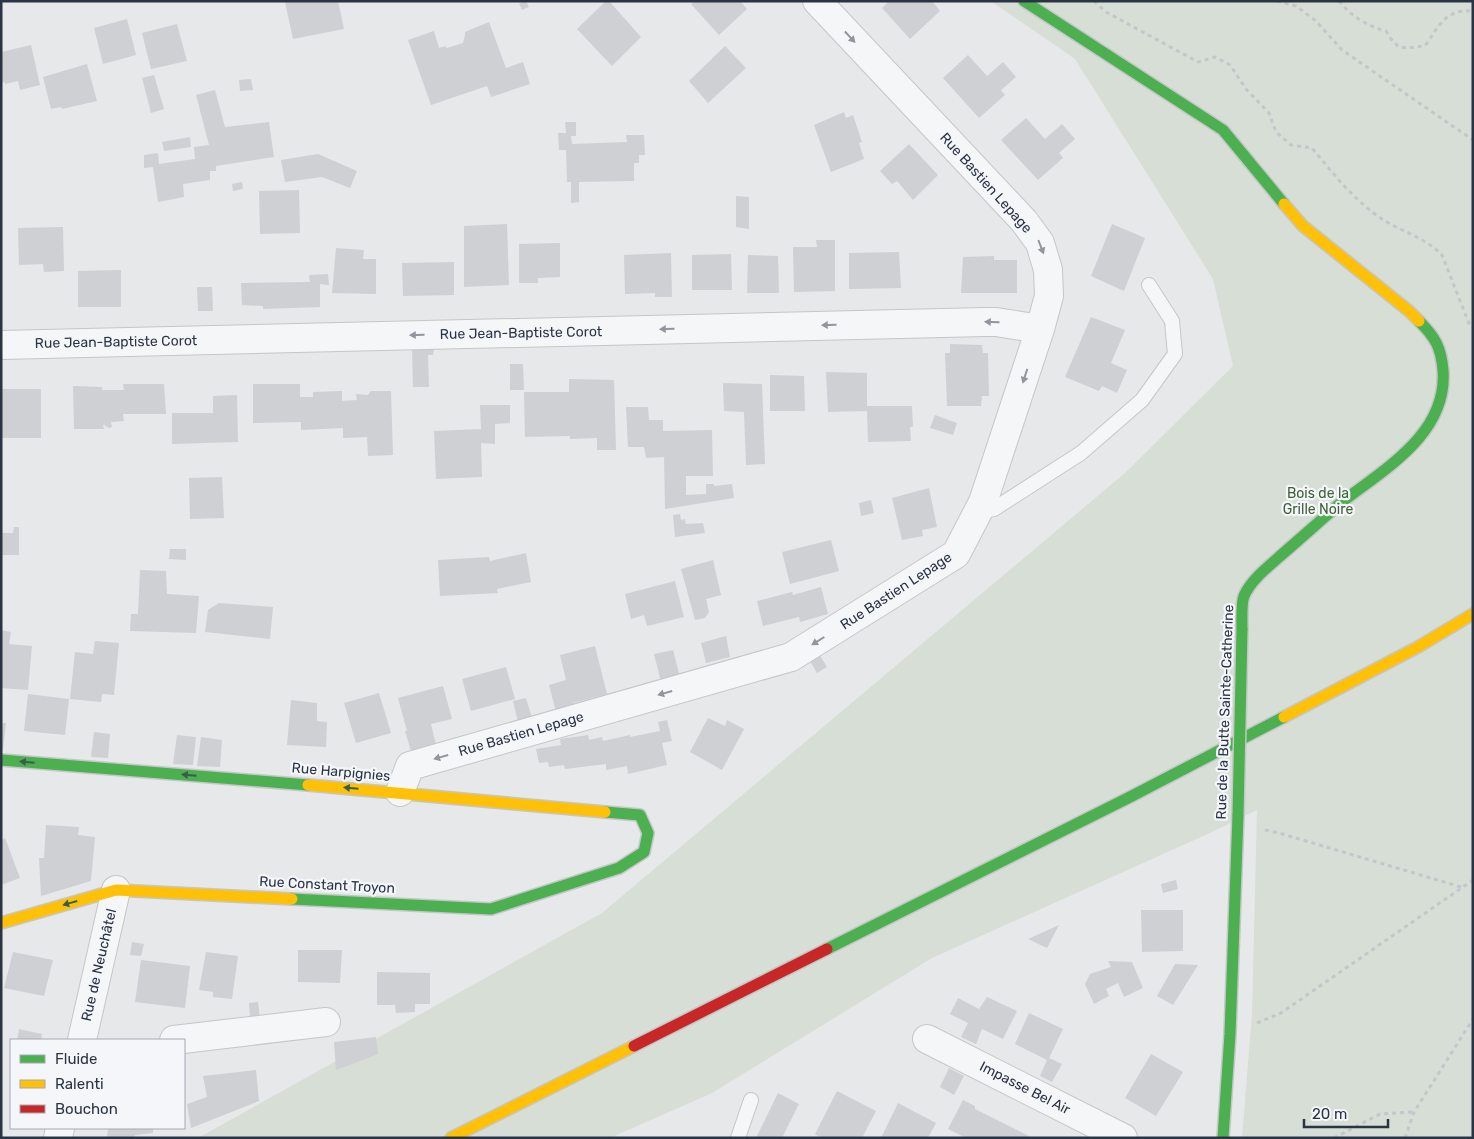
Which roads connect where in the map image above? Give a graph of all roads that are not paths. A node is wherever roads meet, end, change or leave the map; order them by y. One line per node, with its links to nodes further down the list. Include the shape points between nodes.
1 (817, 1): 4 (street, Rue Bastien Lepage, one-way to 4, via 1024,221 1040,243 1048,270 1049,296)
2 (1024, 1): 21 (street, Rue de la Butte Sainte-Catherine, bridge, via 1223,130 1303,226 1409,311 1434,336 1442,358 1444,382 1439,406 1418,441 1258,576 1243,597 1238,820)
3 (1149, 285): 6 (lane, via 1172,321 1175,354 1142,400 1080,453 994,509)
4 (1040, 329): 5 (street, Rue Jean-Baptiste Corot, one-way to 5, via 985,322); 6 (street, Rue Bastien Lepage, one-way to 6)
5 (1, 345)
6 (977, 512): 9 (street, Rue Bastien Lepage, one-way to 9, via 956,554 792,657 410,766)
7 (1473, 614): 18 (street, via 1418,647 1130,796)
8 (1, 760): 9 (street, Rue Harpignies, one-way to 8)
9 (400, 792): 10 (street, Rue Harpignies, via 640,815 648,833)
10 (644, 852): 11 (street, Rue Constant Troyon, via 619,868 491,909)
11 (116, 890): 12 (street, Rue Constant Troyon, one-way to 12); 14 (street, Rue de Neuchâtel)
12 (1, 923)
13 (326, 1022): 15 (street)
14 (82, 1039)
15 (182, 1039)
16 (926, 1039): 20 (street, Impasse Bel Air)
17 (751, 1100): 19 (lane)
18 (451, 1138)
19 (738, 1138)
20 (1124, 1138)
21 (1223, 1138)

